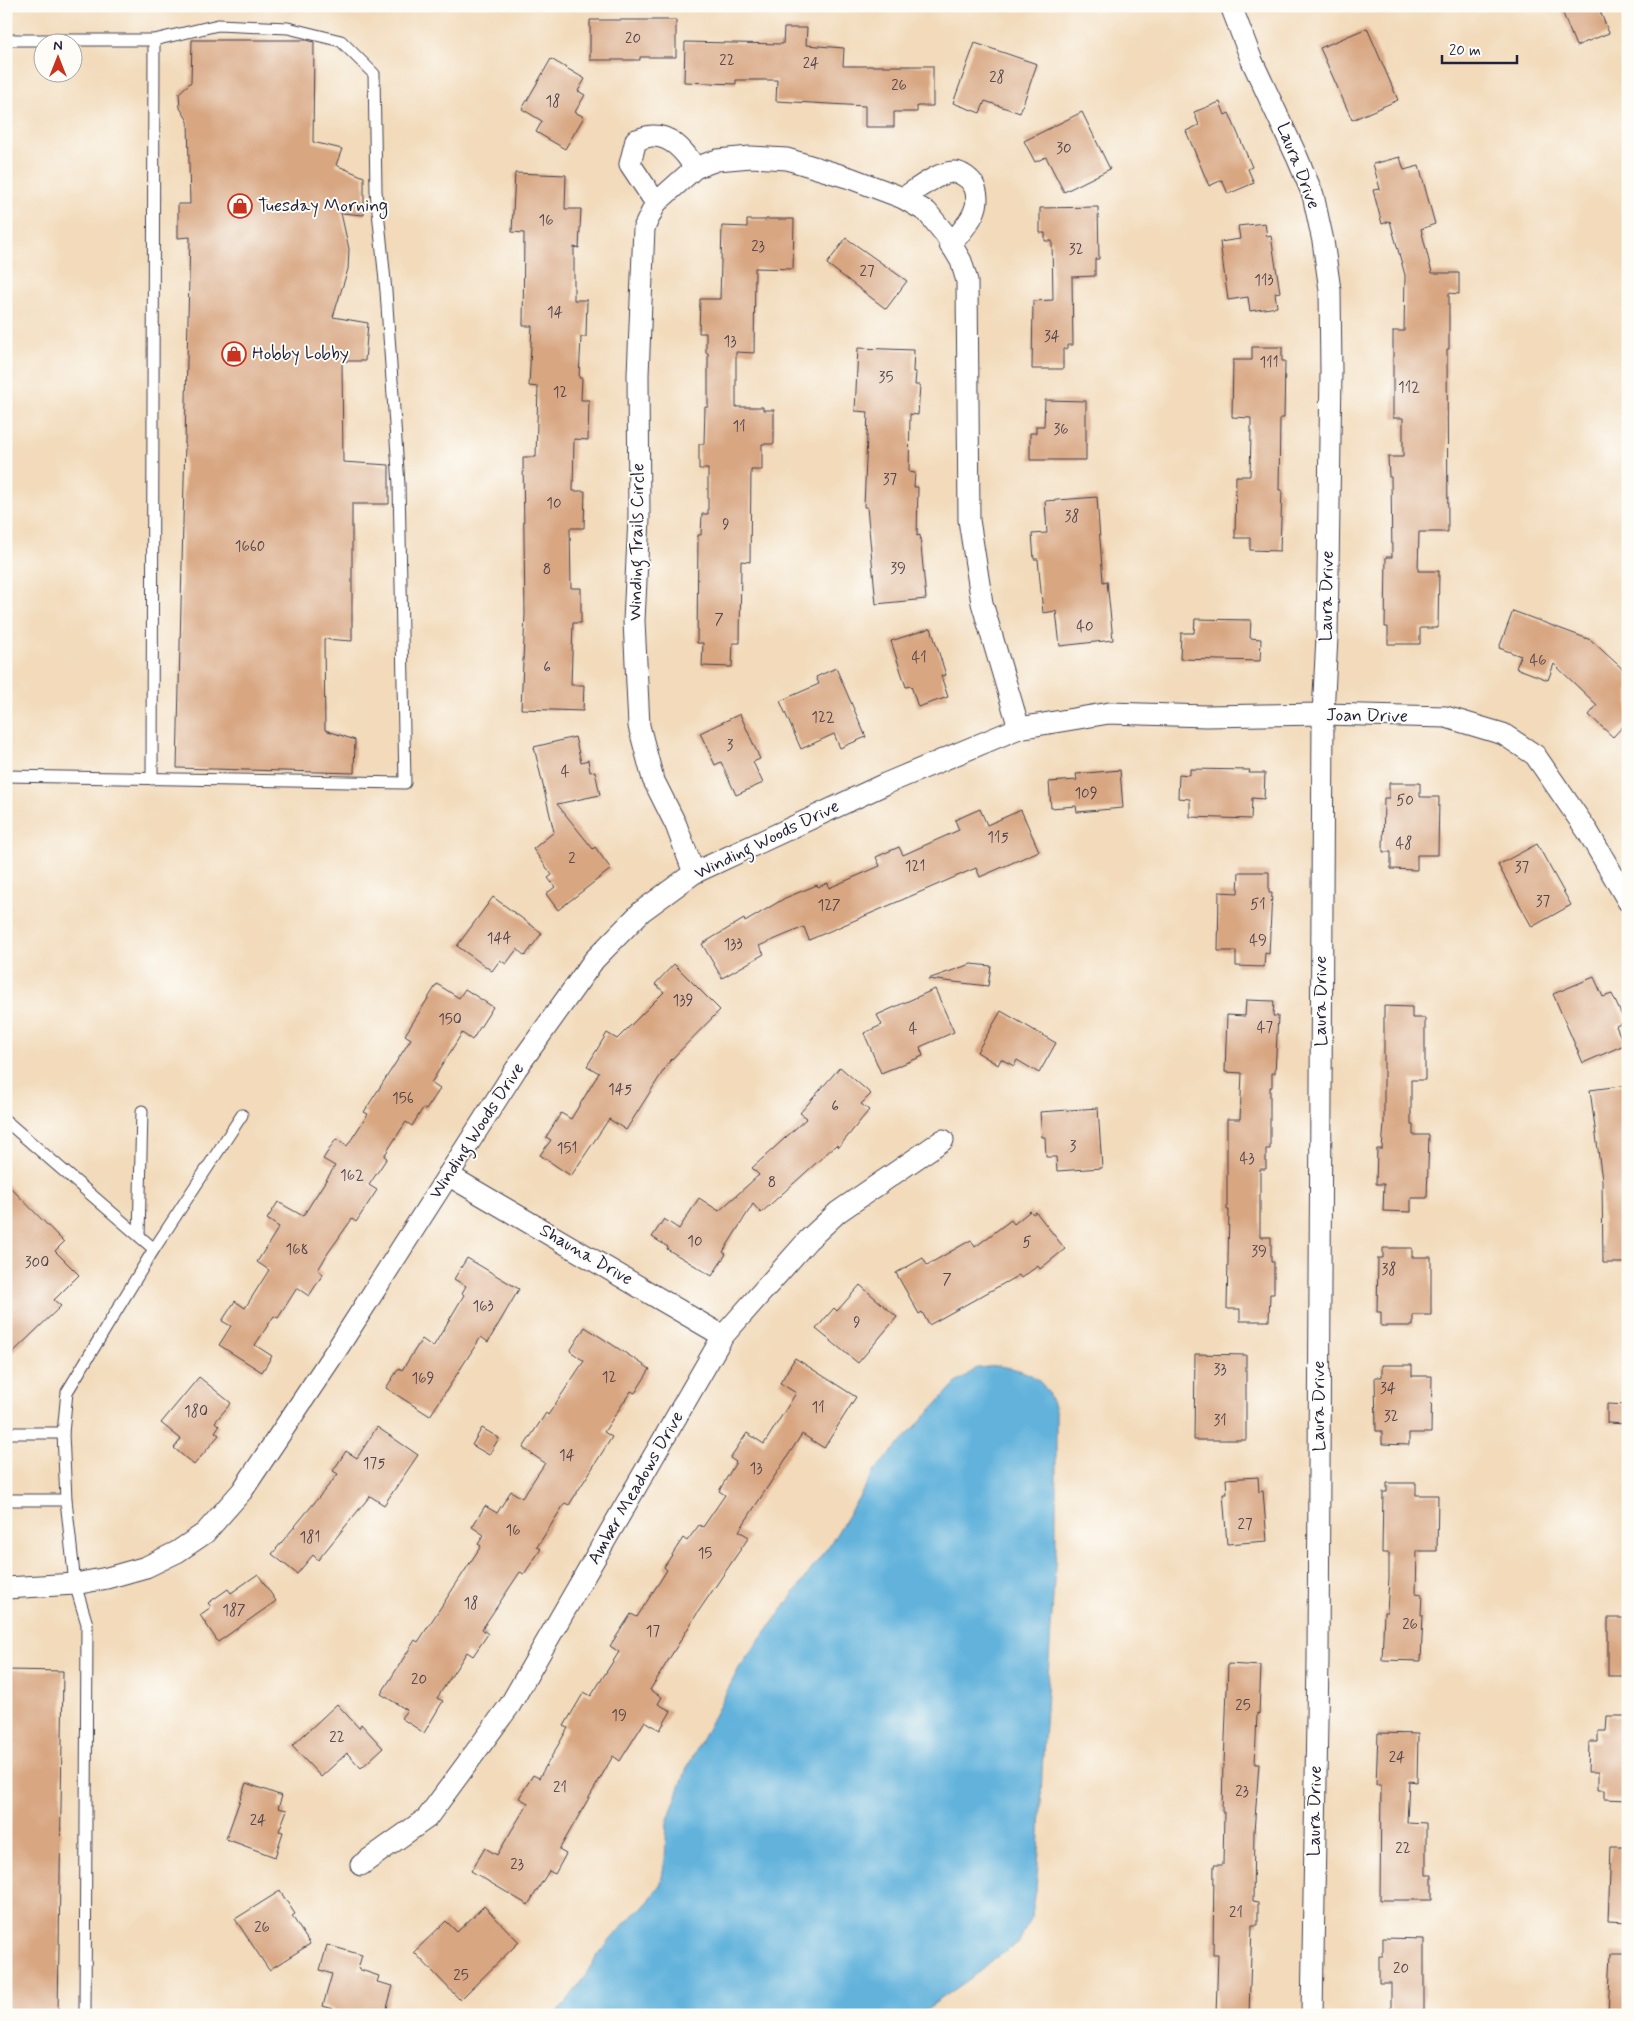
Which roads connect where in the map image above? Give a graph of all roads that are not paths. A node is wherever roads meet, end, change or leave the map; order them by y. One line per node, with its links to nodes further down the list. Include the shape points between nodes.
1 (1231, 6): 8 (street, Laura Drive, via 1252,61 1313,195 1330,290 1327,637)
2 (6, 40): 3 (lane)
3 (154, 40): 11 (lane); 11 (lane, via 218,25 288,28 341,41 374,74 376,191 399,485 405,783)
4 (695, 168): 5 (street, Winding Trails Circle, via 717,160 787,160 850,178); 6 (street, Winding Trails Circle); 6 (street, via 685,152 670,141 653,136 636,140 630,164)
5 (903, 198): 7 (street, Winding Trails Circle, via 927,212); 7 (street, via 937,176 954,172 970,179 978,193 976,208 972,219)
6 (656, 203): 12 (street, Winding Trails Circle, via 644,228 639,365 639,518 634,621 639,726 653,779 676,825)
7 (950, 245): 9 (street, Winding Trails Circle, via 961,262 967,281 969,520 973,554 982,603)
8 (1323, 714): 9 (street, Joan Drive, via 1206,716 1109,713); 13 (street, Joan Drive, via 1446,717 1503,734 1519,743 1534,755 1588,832); 30 (street, Laura Drive, via 1318,1660)
9 (1019, 728): 12 (street, Winding Woods Drive, via 885,784)
10 (6, 776): 11 (lane)
11 (152, 779)
12 (694, 873): 18 (street, Winding Woods Drive, via 642,911 594,960 516,1069)
13 (1628, 901)
14 (142, 1111): 19 (lane)
15 (242, 1115): 20 (lane)
16 (6, 1121): 19 (lane)
17 (943, 1140): 21 (street, Amber Meadows Drive, via 825,1223)
18 (448, 1175): 21 (street, Shauna Drive); 26 (street, Winding Woods Drive, via 242,1491 204,1533 177,1552 146,1567)
19 (139, 1236): 20 (lane)
20 (154, 1249): 23 (lane, via 67,1392)
21 (724, 1336): 28 (street, Amber Meadows Drive, via 510,1705 427,1818)
22 (6, 1433): 23 (lane)
23 (63, 1433): 25 (lane)
24 (6, 1500): 25 (lane)
25 (66, 1500): 26 (lane)
26 (75, 1584): 27 (street, Winding Woods Drive); 29 (lane, via 87,1624)
27 (6, 1588)
28 (361, 1865)
29 (85, 2015)
30 (1312, 2015)

